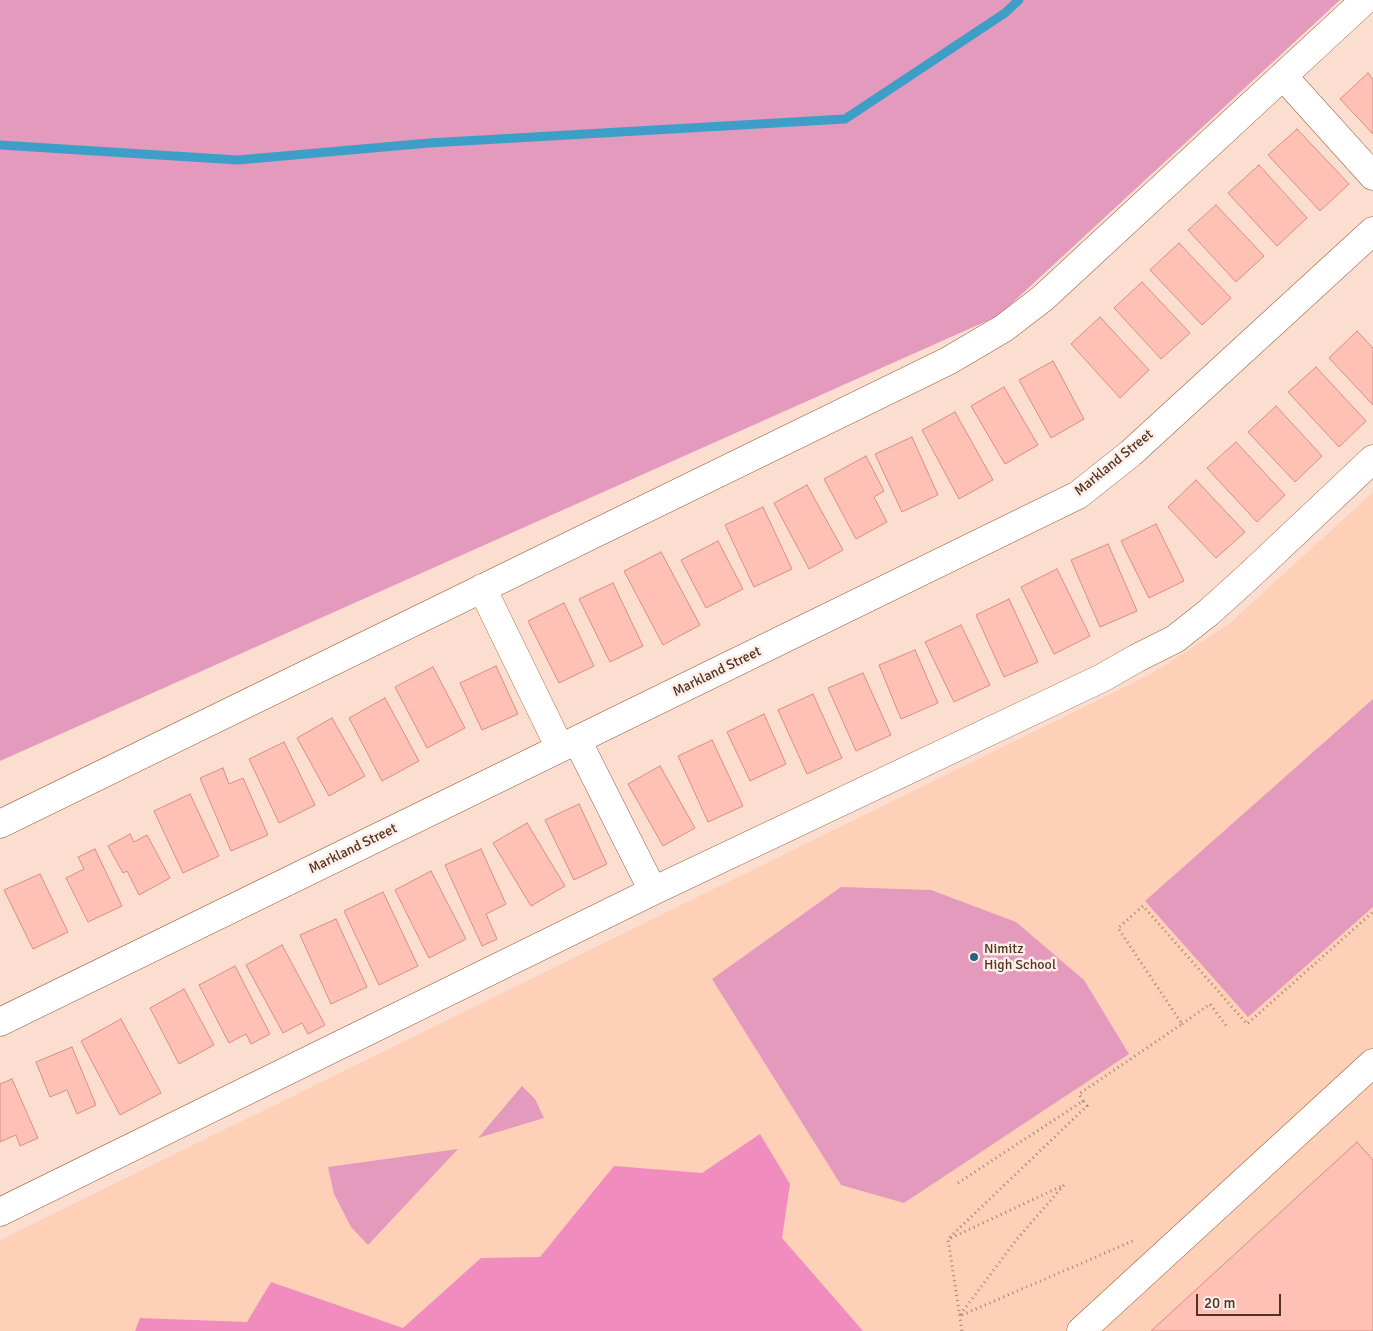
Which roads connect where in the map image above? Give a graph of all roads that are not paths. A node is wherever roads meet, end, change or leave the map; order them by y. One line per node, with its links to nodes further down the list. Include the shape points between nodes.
1 (1365, 0): 2 (street)
2 (1283, 76): 3 (street); 6 (street, via 1043,298 1004,328 948,361)
3 (1373, 176)
4 (1373, 231): 7 (street, Markland Street, via 1131,452 1078,495)
5 (1373, 459): 9 (street, via 1249,576 1175,639 1102,678)
6 (482, 588): 7 (street); 8 (street)
7 (568, 744): 9 (street); 10 (street, Markland Street)
8 (0, 824)
9 (653, 890): 12 (street)
10 (0, 1022)
11 (1373, 1063): 13 (street)
12 (0, 1212)
13 (1080, 1331)

